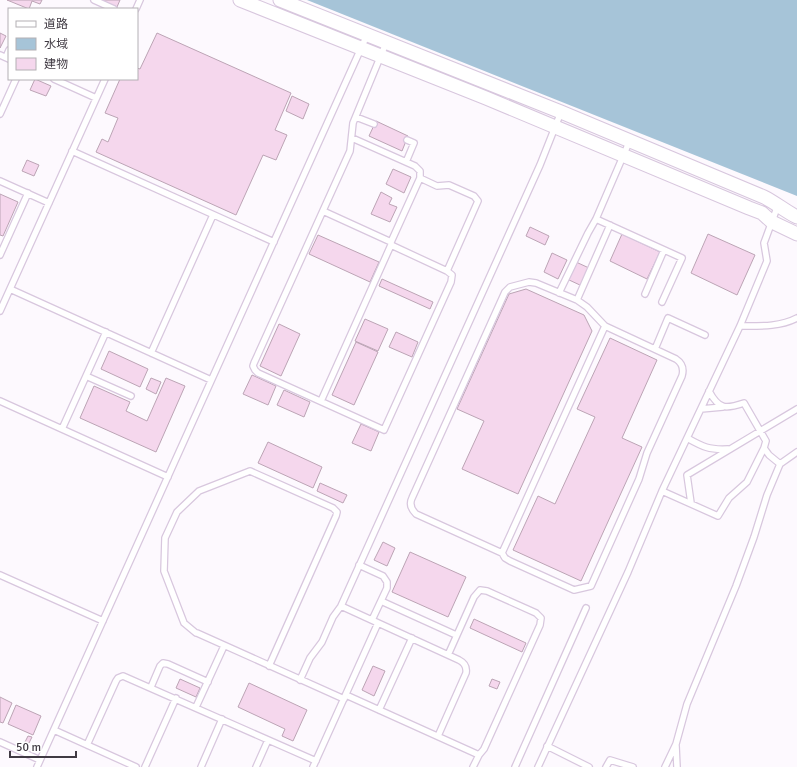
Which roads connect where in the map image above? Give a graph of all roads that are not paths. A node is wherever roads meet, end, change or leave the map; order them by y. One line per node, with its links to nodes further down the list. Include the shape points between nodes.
1 (94, 0): 4 (lane)
2 (240, 0): 7 (street)
3 (280, 0): 5 (street)
4 (112, 8)
5 (367, 34): 6 (street); 7 (lane)
6 (387, 42): 8 (lane); 13 (street)
7 (361, 48): 8 (street); 36 (lane)
8 (381, 56): 15 (lane); 17 (street)
9 (16, 80): 14 (lane)
10 (56, 80): 12 (lane)
11 (105, 80): 12 (lane)
12 (96, 98): 21 (lane)
13 (561, 112): 17 (lane); 20 (street)
14 (0, 114)
15 (356, 116): 16 (lane); 18 (lane)
16 (374, 124)
17 (555, 128): 22 (street); 74 (lane)
18 (352, 138): 23 (lane); 29 (lane, via 350,151)
19 (407, 140): 23 (lane, via 414,143)
20 (630, 140): 22 (lane); 28 (street)
21 (72, 151): 27 (lane); 30 (lane)
22 (623, 156): 32 (lane); 33 (street, via 762,213)
23 (406, 162): 24 (lane, via 419,170)
24 (420, 178): 37 (lane); 40 (lane, via 437,186 449,185 474,196 478,201)
25 (0, 181): 26 (lane)
26 (28, 193): 27 (lane); 39 (lane)
27 (49, 203): 41 (lane)
28 (778, 205): 31 (street); 33 (lane)
29 (323, 211): 37 (lane); 59 (lane, via 253,366 258,373)
30 (213, 215): 36 (lane); 53 (lane)
31 (797, 217)
32 (596, 219): 34 (lane); 42 (lane)
33 (772, 222): 35 (street); 49 (lane, via 764,243 767,261)
34 (610, 225): 38 (lane); 44 (lane)
35 (797, 234)
36 (274, 242): 55 (lane)
37 (391, 243): 40 (lane); 59 (lane)
38 (664, 250): 43 (lane); 45 (lane, via 682,258)
39 (0, 255)
40 (448, 271): 59 (lane, via 452,275 451,282 384,430)
41 (10, 289): 46 (lane); 50 (lane)
42 (559, 293): 44 (lane); 73 (lane, via 532,282 506,290 411,501 416,514)
43 (644, 294)
44 (578, 300): 48 (lane)
45 (662, 302)
46 (0, 311)
47 (797, 318): 49 (lane, via 770,326)
48 (605, 326): 52 (lane); 73 (lane)
49 (740, 326): 56 (lane)
50 (106, 332): 53 (lane); 54 (lane)
51 (705, 335): 52 (lane, via 668,318)
52 (654, 349): 73 (lane, via 678,360 682,364 683,373 591,586 574,590 510,561)
53 (151, 353): 55 (lane)
54 (86, 376): 57 (lane); 63 (lane)
55 (211, 380): 70 (lane)
56 (709, 391): 60 (lane); 61 (lane)
57 (132, 396)
58 (0, 401): 63 (lane)
59 (321, 401)
60 (722, 407): 61 (lane); 64 (lane, via 730,408 744,403)
61 (701, 409): 65 (lane)
62 (797, 409): 64 (lane)
63 (62, 430): 70 (lane)
64 (760, 431): 66 (lane, via 766,441); 67 (lane)
65 (687, 438): 67 (lane, via 700,446 714,450); 71 (lane)
66 (764, 448): 69 (lane); 72 (lane, via 747,482 728,498 718,516)
67 (728, 449): 72 (lane, via 687,475)
68 (797, 452): 69 (lane)
69 (780, 464): 99 (lane, via 736,586 687,704)
70 (168, 477): 80 (lane)
71 (662, 491): 72 (lane); 101 (lane, via 628,572)
72 (691, 503)
73 (502, 553)
74 (359, 565): 76 (lane, via 386,579 387,586); 77 (lane)
75 (0, 575): 80 (lane)
76 (381, 601): 79 (lane); 82 (lane)
77 (341, 606): 79 (lane); 87 (lane)
78 (586, 608): 111 (lane)
79 (372, 620): 81 (lane)
80 (103, 621): 95 (lane)
81 (378, 623): 83 (lane); 90 (lane)
82 (456, 635): 85 (lane); 102 (lane, via 475,595 482,590 536,613 541,620 484,749)
83 (412, 638): 85 (lane); 93 (lane)
84 (224, 646): 86 (lane); 86 (lane, via 196,633 184,624 164,570 165,538 177,512 199,491 252,471 334,508 337,512); 88 (lane)
85 (448, 655): 96 (lane, via 463,662 466,671)
86 (269, 666): 87 (lane)
87 (300, 680): 90 (lane)
88 (208, 682): 89 (lane, via 163,663); 92 (lane)
89 (151, 687): 91 (lane); 100 (lane, via 126,676 118,678)
90 (345, 697): 93 (lane); 104 (lane)
91 (176, 698): 92 (lane); 107 (lane)
92 (196, 707): 94 (lane)
93 (379, 710): 96 (lane)
94 (222, 719): 97 (lane); 108 (lane)
95 (54, 730): 100 (lane); 103 (lane)
96 (438, 736): 102 (lane)
97 (268, 740): 104 (lane); 109 (lane)
98 (0, 742): 103 (lane)
99 (676, 744): 116 (lane); 117 (lane)
100 (87, 745): 106 (lane)
101 (547, 746): 112 (lane); 113 (lane)
102 (479, 755): 110 (lane)
103 (40, 760): 105 (lane)
104 (314, 764)
105 (37, 767)
106 (136, 767)
107 (145, 767)
108 (201, 767)
109 (256, 767)
110 (473, 767)
111 (515, 767)
112 (538, 767)
113 (590, 767)
114 (606, 767): 115 (lane, via 610,760)
115 (633, 767)
116 (665, 767)
117 (677, 767)

